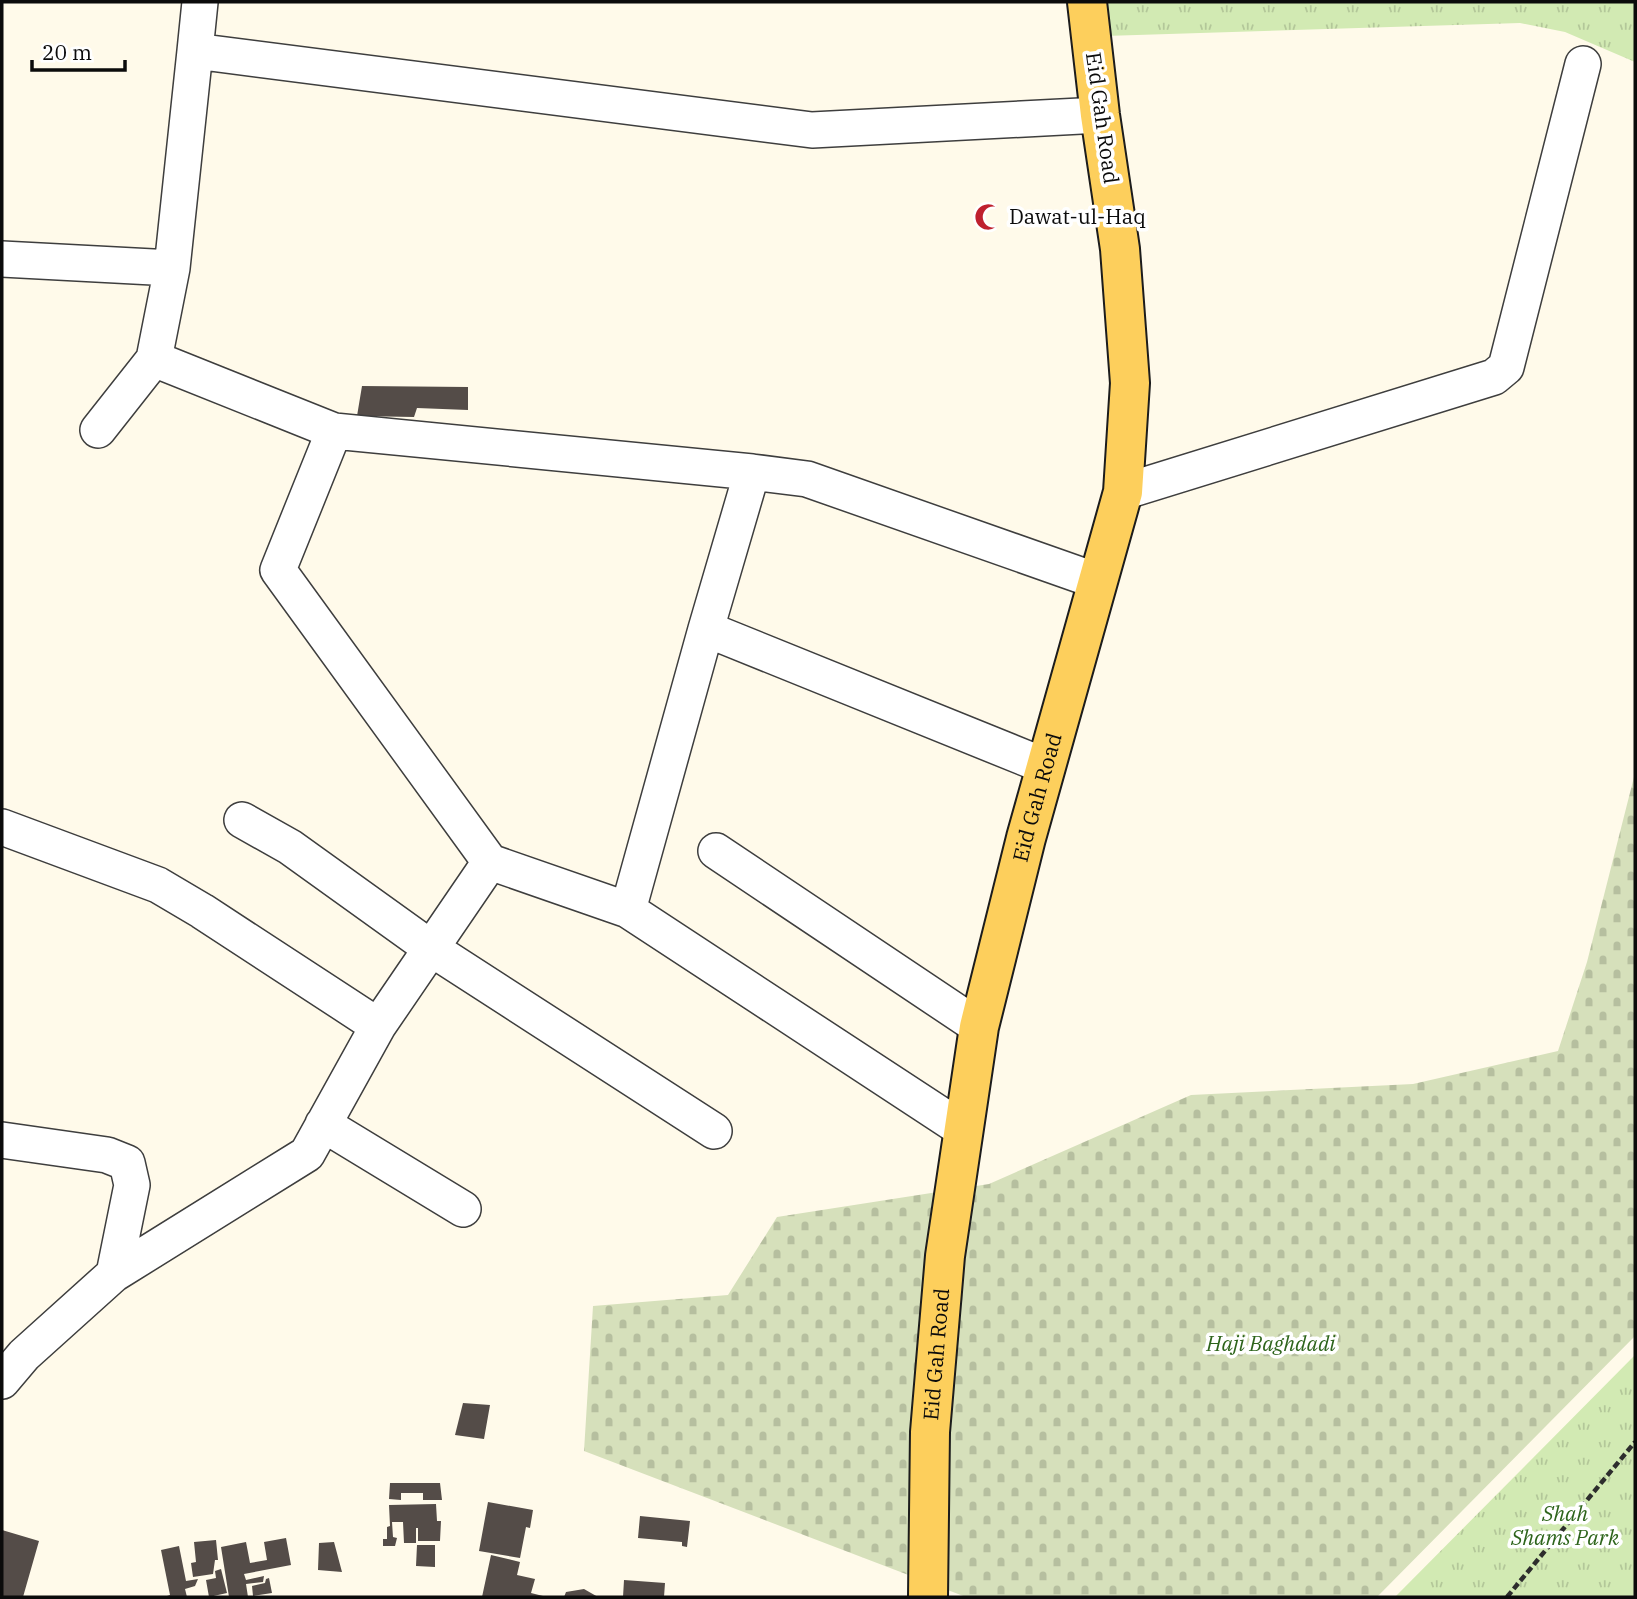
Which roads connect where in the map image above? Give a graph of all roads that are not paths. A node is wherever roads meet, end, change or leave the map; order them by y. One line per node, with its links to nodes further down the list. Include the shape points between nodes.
1 (200, 2): 3 (street)
2 (1087, 2): 5 (main road, Eid Gah Road)
3 (195, 51): 5 (street, via 813,130); 7 (street)
4 (1583, 64): 12 (street, via 1506,367 1494,377)
5 (1100, 115): 12 (main road, Eid Gah Road, via 1120,250 1130,383)
6 (2, 259): 7 (street)
7 (172, 268): 8 (street)
8 (154, 359): 9 (street); 10 (street)
9 (98, 430)
10 (334, 431): 11 (street); 19 (street, via 278,570)
11 (752, 472): 13 (street, via 807,479); 14 (street)
12 (1123, 492): 13 (main road, Eid Gah Road)
13 (1097, 581): 15 (main road, Eid Gah Road)
14 (706, 629): 15 (street); 20 (street)
15 (1045, 766): 23 (main road, Eid Gah Road)
16 (242, 820): 21 (street, via 290,846)
17 (2, 827): 22 (street, via 158,885)
18 (716, 851): 23 (street)
19 (489, 862): 20 (street); 21 (street)
20 (628, 910): 25 (street)
21 (432, 948): 22 (street); 26 (street)
22 (378, 1026): 24 (street)
23 (979, 1027): 25 (main road, Eid Gah Road)
24 (323, 1124): 28 (street); 29 (street, via 307,1154)
25 (962, 1129): 31 (main road, Eid Gah Road, via 945,1256 930,1432)
26 (713, 1131)
27 (2, 1140): 29 (street, via 107,1155 128,1163 132,1185)
28 (463, 1209)
29 (114, 1274): 30 (street, via 24,1355)
30 (2, 1381)
31 (928, 1597)

